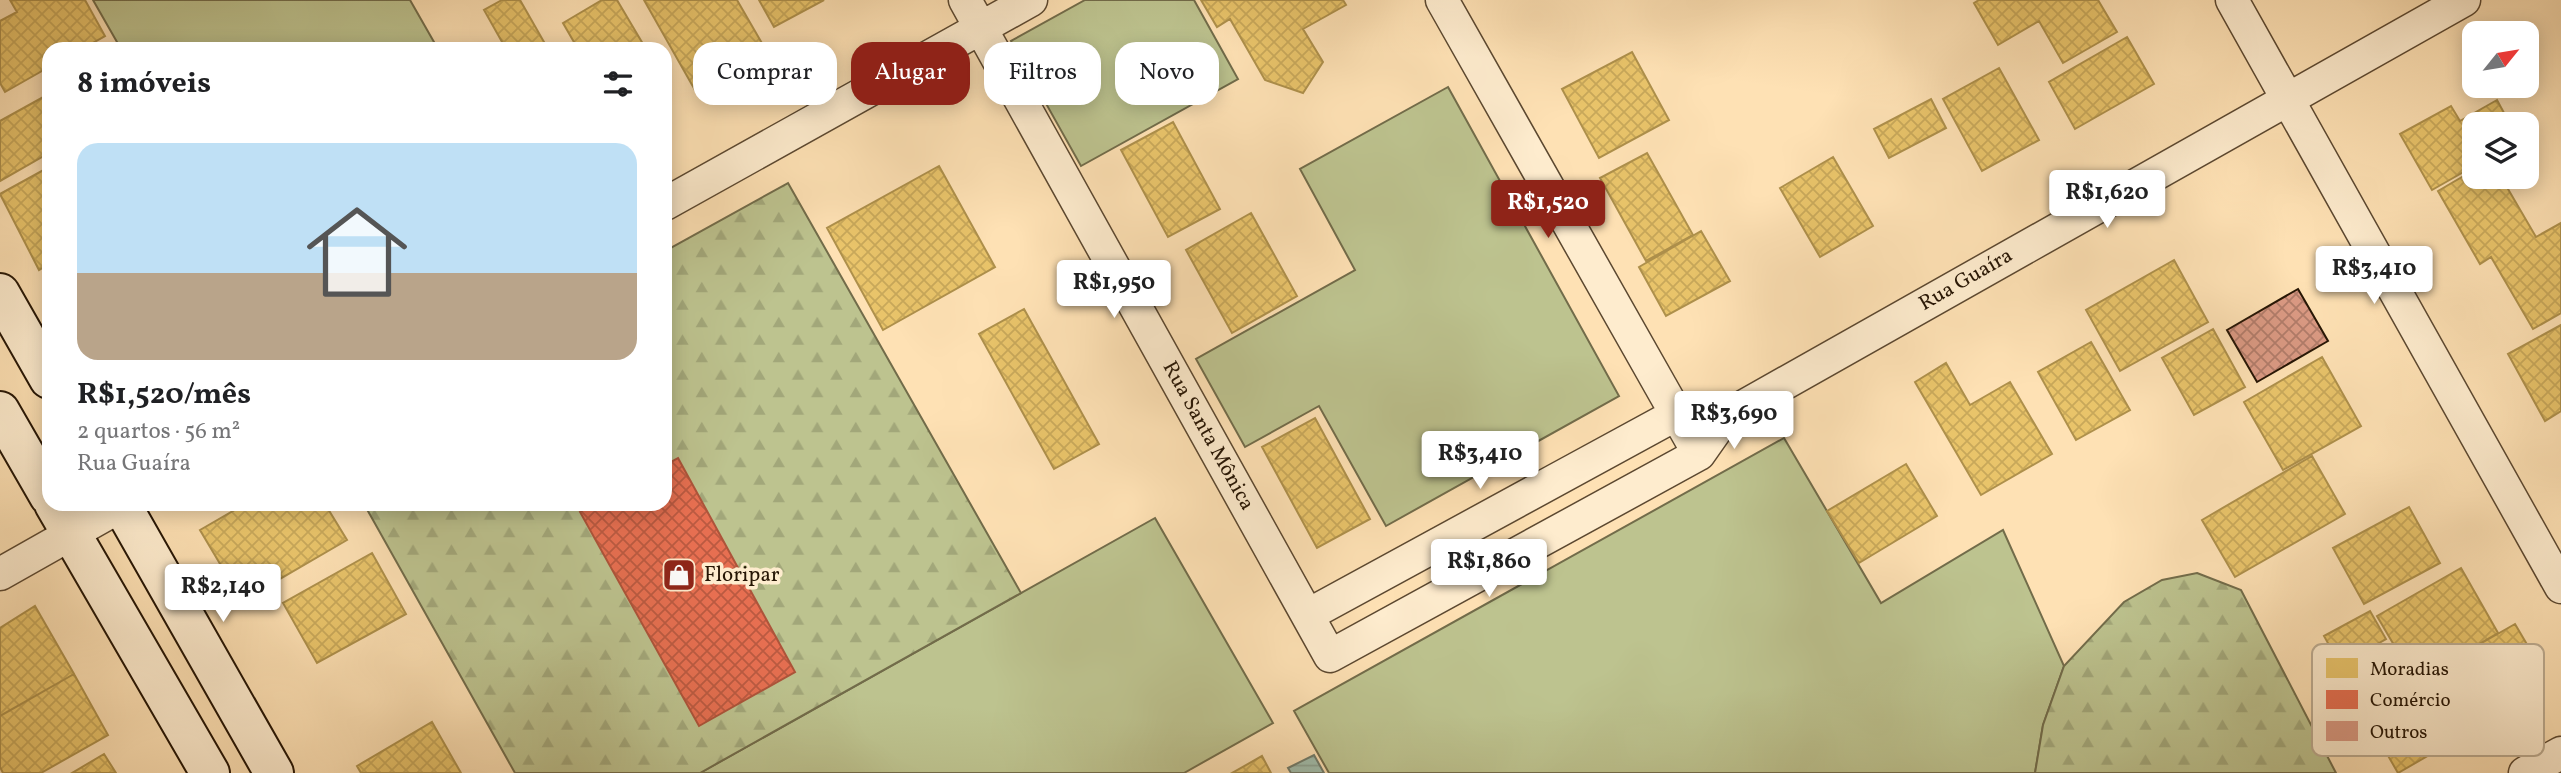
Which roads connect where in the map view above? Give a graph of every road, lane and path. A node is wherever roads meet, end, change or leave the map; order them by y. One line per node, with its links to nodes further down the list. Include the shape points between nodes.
1 (965, 0): 6 (street, Rua Santa Mônica)
2 (1031, 0): 6 (street)
3 (1442, 0): 12 (street)
4 (2232, 0): 7 (street)
5 (2464, 0): 7 (street, Rua Guaíra)
6 (981, 28): 8 (street); 21 (street, Rua Santa Mônica)
7 (2287, 97): 13 (street, Rua Guaíra); 20 (street)
8 (672, 200)
9 (0, 293): 10 (street)
10 (42, 367)
11 (0, 411): 15 (street)
12 (1677, 414): 13 (street); 14 (street); 21 (street)
13 (1725, 417): 14 (street, Rua Guaíra)
14 (1699, 454): 21 (street, Rua Santa Mônica, via 1330,656)
15 (42, 484)
16 (94, 511): 18 (street)
17 (126, 511): 24 (street)
18 (62, 519): 19 (street); 23 (street)
19 (0, 574)
20 (2561, 587)
21 (1308, 615)
22 (2561, 753): 25 (street)
23 (210, 773)
24 (274, 773)
25 (2525, 773)

